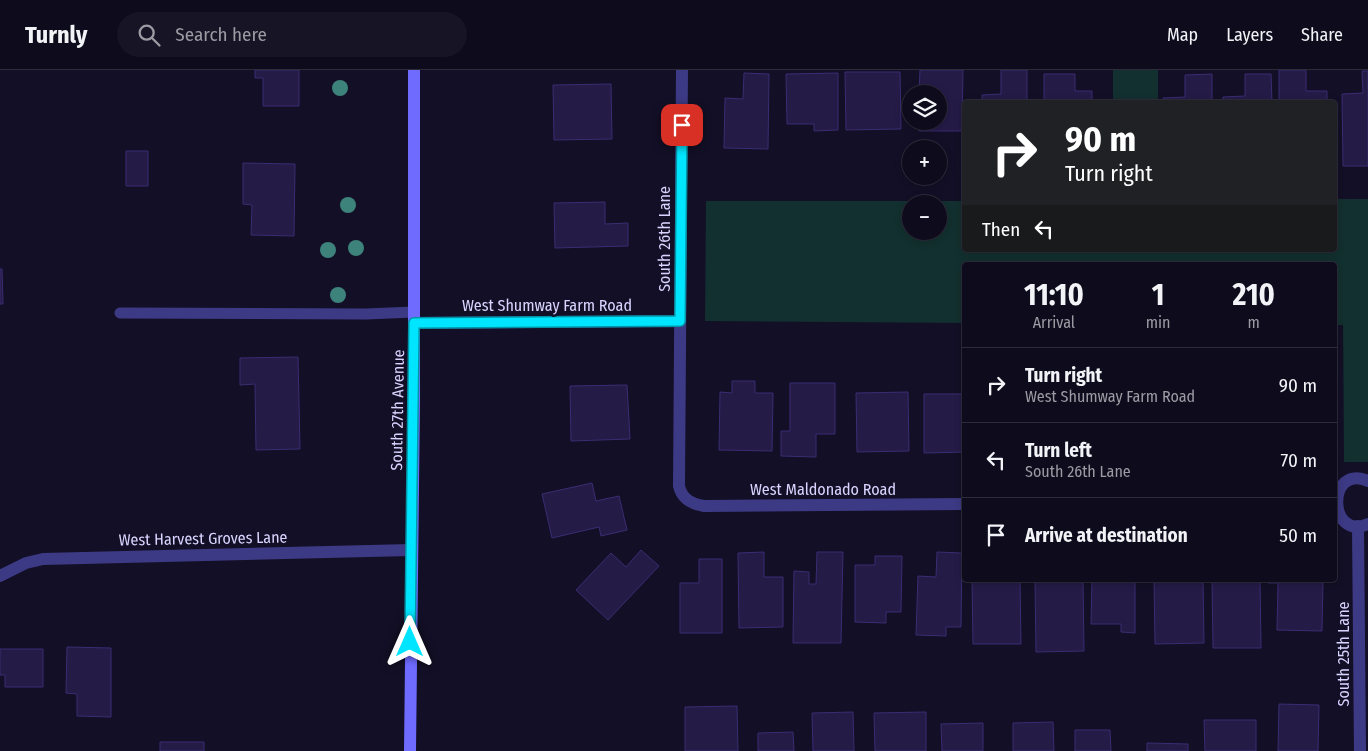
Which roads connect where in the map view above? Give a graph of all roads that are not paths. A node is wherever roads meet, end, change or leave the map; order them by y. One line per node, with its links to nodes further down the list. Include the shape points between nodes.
1 (414, 70): 4 (main road, South 27th Avenue)
2 (682, 70): 5 (street, South 26th Lane)
3 (120, 313): 4 (lane, via 366,314)
4 (414, 318): 5 (street, West Shumway Farm Road); 12 (main road, South 27th Avenue)
5 (680, 321): 8 (street, South 26th Lane, via 679,486)
6 (1368, 481): 7 (street, via 1354,479 1344,484)
7 (1337, 495)
8 (684, 498): 9 (street, West Maldonado Road, via 704,506)
9 (962, 504)
10 (1337, 509): 11 (street, via 1344,521)
11 (1363, 525): 15 (street, South 25th Lane)
12 (411, 550): 13 (street, West Harvest Groves Lane, via 43,559 26,563); 14 (main road, South 27th Avenue)
13 (0, 576)
14 (410, 751)
15 (1360, 751)

